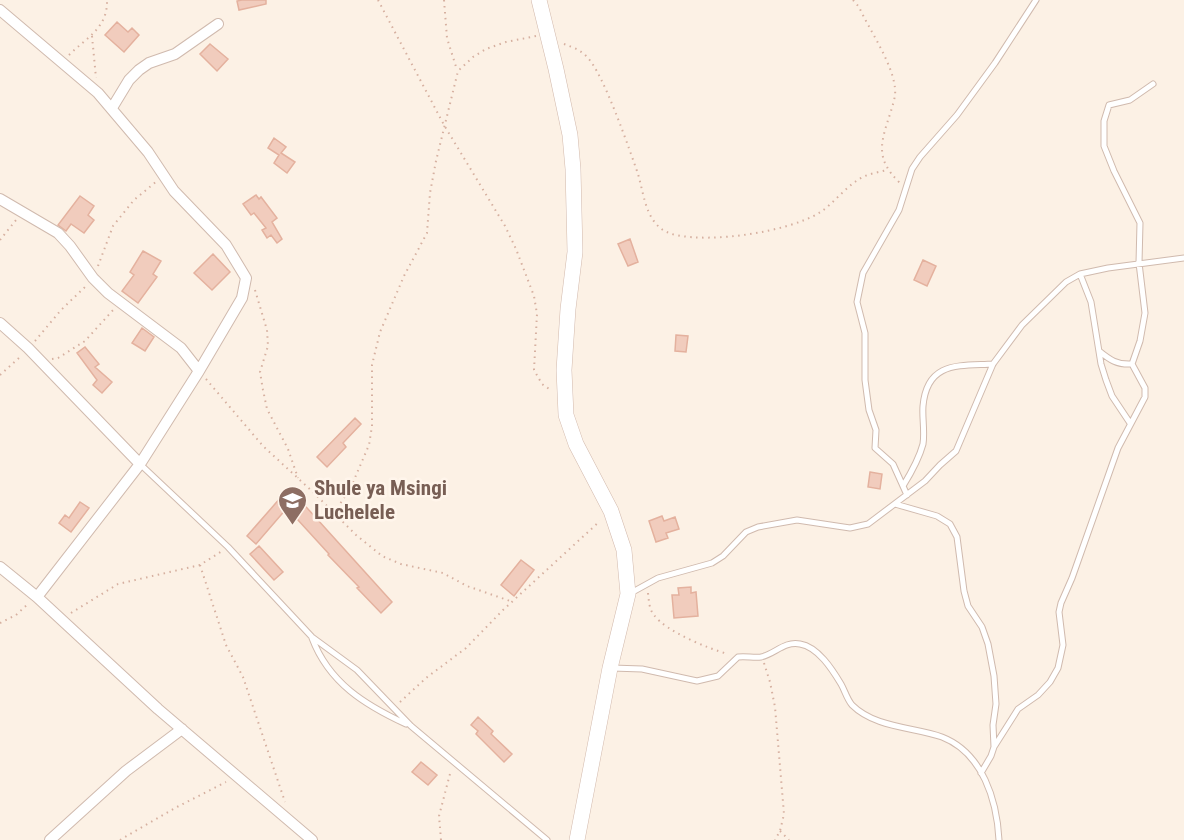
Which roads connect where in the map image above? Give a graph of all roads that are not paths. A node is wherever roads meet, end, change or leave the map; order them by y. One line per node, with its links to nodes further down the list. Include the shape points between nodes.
1 (539, 0): 22 (main road, via 570,135 573,169 575,252 564,370 566,415 576,444 611,511 624,550)
2 (1036, 0): 18 (lane, via 957,115 920,156 899,210 863,273 857,302 866,333 864,380 876,430 875,448 893,464)
3 (0, 10): 6 (street)
4 (218, 24): 6 (street, via 175,54 140,70)
5 (1153, 84): 9 (lane, via 1130,100 1109,105 1104,121 1104,146 1140,223)
6 (112, 108): 15 (street, via 174,191 226,245 246,278 242,298)
7 (0, 199): 15 (street, via 58,233 93,278 182,348)
8 (1184, 258): 9 (lane)
9 (1139, 263): 10 (lane); 14 (lane, via 1145,314)
10 (1080, 274): 12 (lane, via 1091,302); 13 (lane, via 1066,282 1022,326)
11 (0, 323): 17 (street)
12 (1099, 350): 14 (lane, via 1111,361); 16 (lane, via 1112,396)
13 (993, 364): 18 (lane, via 959,364 931,381 923,408 923,442); 19 (lane, via 962,442)
14 (1132, 364): 16 (lane, via 1145,388 1145,397)
15 (199, 371): 17 (street)
16 (1130, 423): 28 (lane, via 1061,603 1063,645 1058,668 1038,695 1018,710)
17 (140, 464): 23 (street); 24 (lane, via 228,547)
18 (903, 486): 19 (lane)
19 (907, 495): 20 (lane)
20 (895, 504): 22 (lane, via 868,524 850,528 797,520 758,527 746,532 712,562 658,578); 28 (lane, via 937,516 950,524 957,537 968,606 982,627 992,666 996,704)
21 (0, 567): 23 (street)
22 (628, 594): 25 (main road)
23 (37, 597): 27 (street)
24 (312, 637): 26 (lane, via 357,670); 26 (lane, via 319,657 337,679 378,711)
25 (610, 668): 29 (lane, via 642,669 697,681 718,676 738,657 761,657 798,643 819,654 852,705 886,723 942,737 965,751); 33 (main road)
26 (411, 726): 32 (lane)
27 (182, 729): 30 (street, via 126,771); 31 (street)
28 (994, 747): 29 (lane)
29 (981, 773): 34 (lane, via 993,797)
30 (50, 840)
31 (312, 840)
32 (547, 840)
33 (577, 840)
34 (999, 840)

